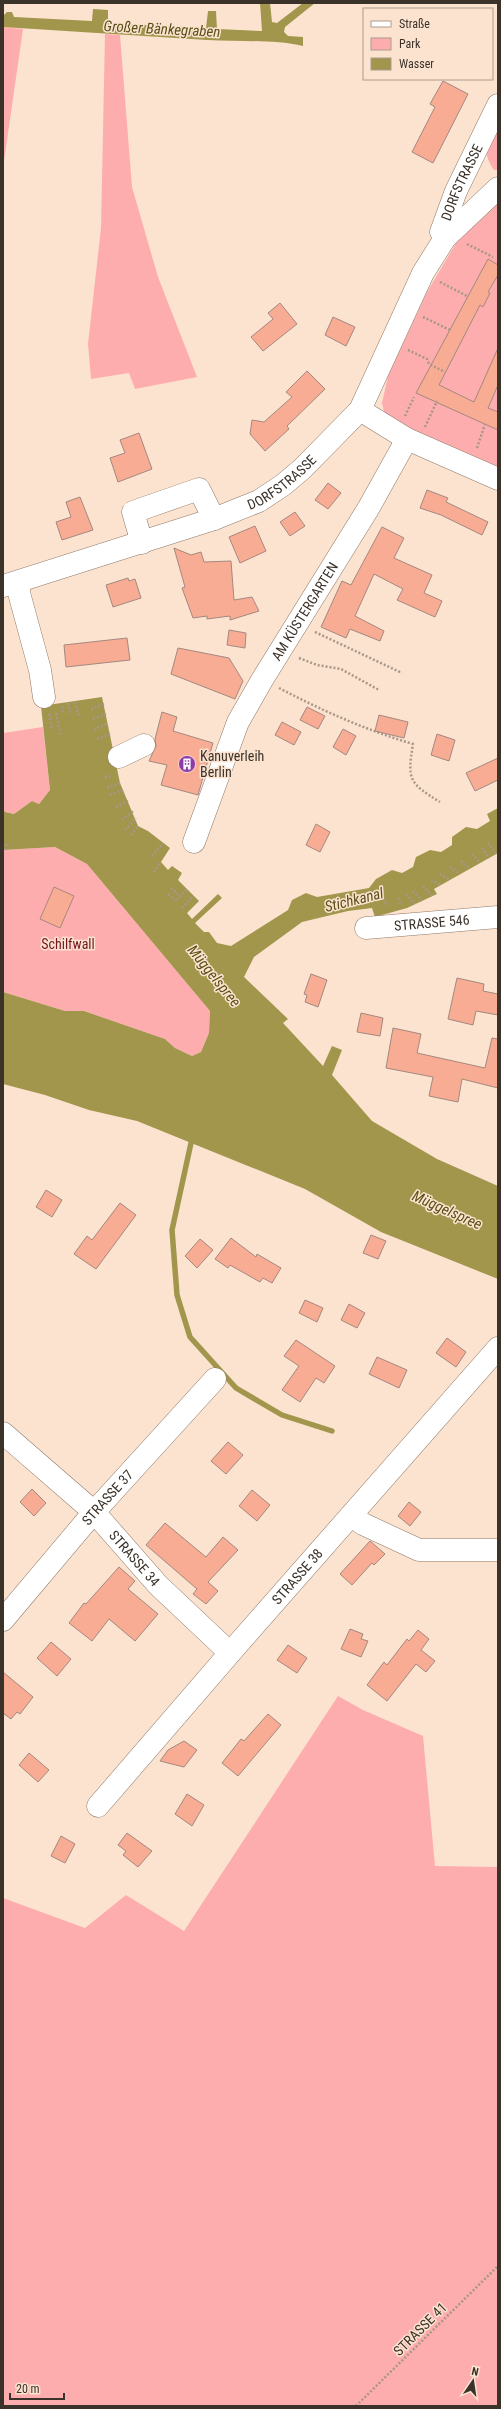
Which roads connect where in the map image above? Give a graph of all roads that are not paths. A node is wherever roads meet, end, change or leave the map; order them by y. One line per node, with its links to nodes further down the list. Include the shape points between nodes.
1 (498, 105): 2 (street, DORFSTRASSE)
2 (464, 176): 3 (street); 4 (street, DORFSTRASSE, via 441,232)
3 (494, 192): 4 (street, DORFSTRASSE)
4 (455, 240): 5 (street, DORFSTRASSE, via 423,274)
5 (360, 410): 6 (street); 8 (street, DORFSTRASSE, via 302,469 281,486 259,501)
6 (411, 430): 7 (street); 14 (street, AM KÜSTERGARTEN, via 368,509 238,722)
7 (498, 479)
8 (214, 520): 9 (street, DORFSTRASSE); 9 (street, via 199,489 133,512)
9 (142, 542): 10 (street, DORFSTRASSE)
10 (11, 584): 11 (street, via 19,593)
11 (50, 703)
12 (144, 745): 13 (street)
13 (119, 757)
14 (194, 842)
15 (498, 917): 16 (street, STRASSE 546)
16 (366, 928)
17 (498, 1348): 21 (street, STRASSE 38)
18 (216, 1379): 20 (street, STRASSE 37)
19 (3, 1433): 20 (street, STRASSE 34)
20 (94, 1512): 23 (street, STRASSE 37); 24 (street, STRASSE 34, via 158,1585)
21 (352, 1516): 22 (street, via 363,1524 419,1550); 24 (street, STRASSE 38)
22 (498, 1550)
23 (3, 1620)
24 (230, 1652): 25 (street, STRASSE 38)
25 (98, 1806)

